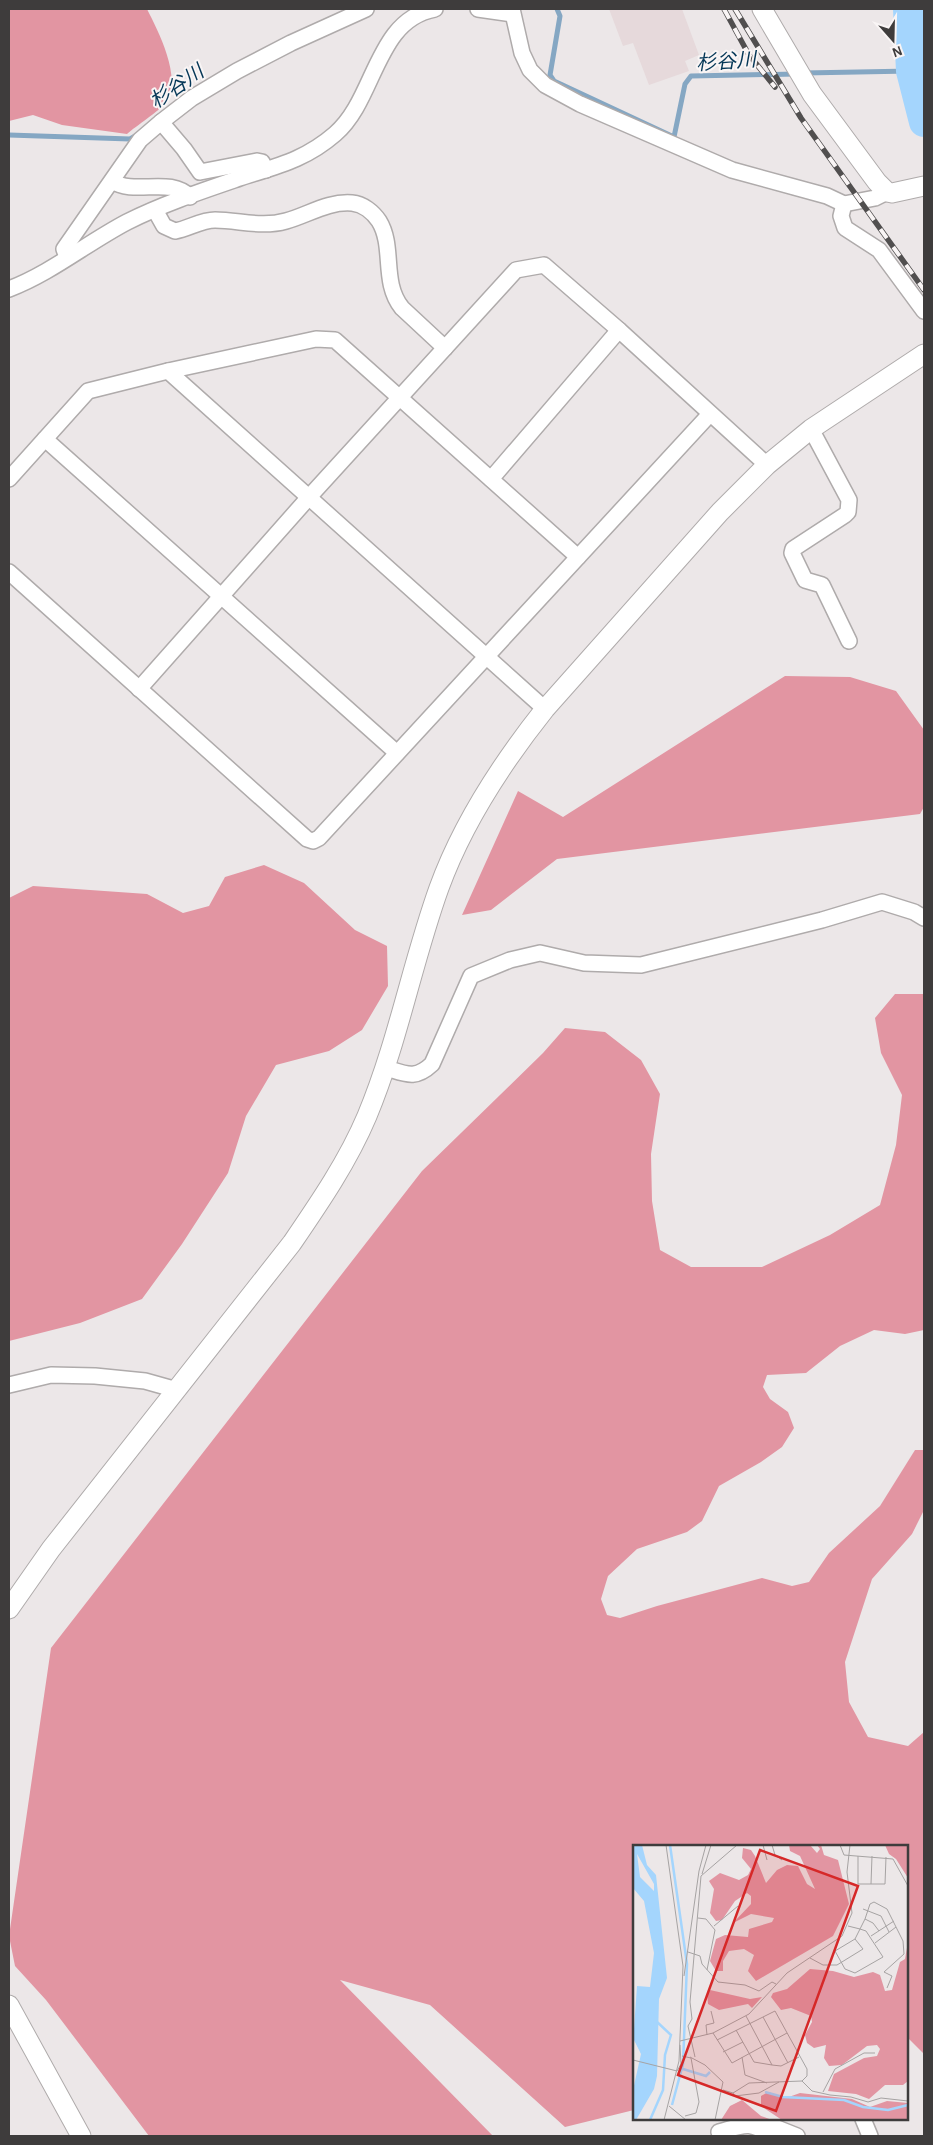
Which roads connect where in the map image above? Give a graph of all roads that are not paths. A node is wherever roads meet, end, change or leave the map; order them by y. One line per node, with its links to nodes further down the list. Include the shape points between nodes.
1 (366, 9): 7 (street, via 237,71 192,98)
2 (435, 9): 6 (street)
3 (478, 9): 5 (street)
4 (762, 9): 11 (street, via 812,94)
5 (512, 11): 13 (street, via 526,63 545,85 587,107 732,170 827,196)
6 (413, 12): 8 (street, via 396,32 359,103 339,131 313,152)
7 (161, 122): 8 (street, via 200,172 257,161 262,162); 9 (street, via 140,140)
8 (266, 170): 12 (street)
9 (112, 181): 12 (street, via 123,186 179,188); 15 (street, via 64,249)
10 (924, 186): 11 (street, via 898,193)
11 (887, 192): 13 (street, via 875,198)
12 (190, 197): 14 (street)
13 (844, 204): 17 (street, via 841,216 844,228 879,250)
14 (155, 210): 15 (street, via 127,222); 19 (street, via 164,226 175,231 213,220 249,224 286,222 334,204 364,206 384,231 390,282 396,301)
15 (67, 257): 16 (street)
16 (9, 289)
17 (924, 311)
18 (619, 330): 19 (street, via 544,265 516,270); 23 (street); 27 (street)
19 (445, 348): 22 (street)
20 (922, 355): 24 (street)
21 (168, 371): 22 (street, via 316,339 335,340); 25 (street, via 88,391); 29 (street)
22 (400, 397): 27 (street); 29 (street)
23 (710, 414): 26 (street); 30 (street)
24 (811, 429): 26 (street); 33 (street, via 849,500 849,508 845,515 793,549 792,553 805,580 822,585)
25 (45, 439): 28 (street); 32 (street)
26 (767, 465): 36 (street, via 720,512)
27 (491, 478): 30 (street)
28 (9, 479)
29 (310, 496): 32 (street); 34 (street)
30 (578, 557): 34 (street)
31 (9, 572): 35 (street)
32 (221, 596): 35 (street); 37 (street)
33 (849, 641)
34 (486, 657): 36 (street); 37 (street)
35 (139, 689): 37 (street, via 313,841)
36 (545, 709): 39 (street, via 501,768 457,846 425,931)
37 (398, 753)
38 (924, 918): 39 (street, via 882,902 641,965 584,963 540,953 510,960 471,976 432,1064 424,1071 416,1075)
39 (386, 1068): 41 (street, via 366,1118 328,1191 292,1243)
40 (9, 1385): 41 (street, via 51,1375 95,1376 145,1381)
41 (177, 1390): 42 (street, via 51,1550)
42 (9, 1609)
43 (9, 2005): 47 (street)
44 (863, 2120): 50 (street)
45 (757, 2126): 46 (street, via 746,2125); 48 (street); 49 (street, via 763,2123)
46 (718, 2132)
47 (81, 2136)
48 (772, 2136)
49 (797, 2136)
50 (870, 2136)

